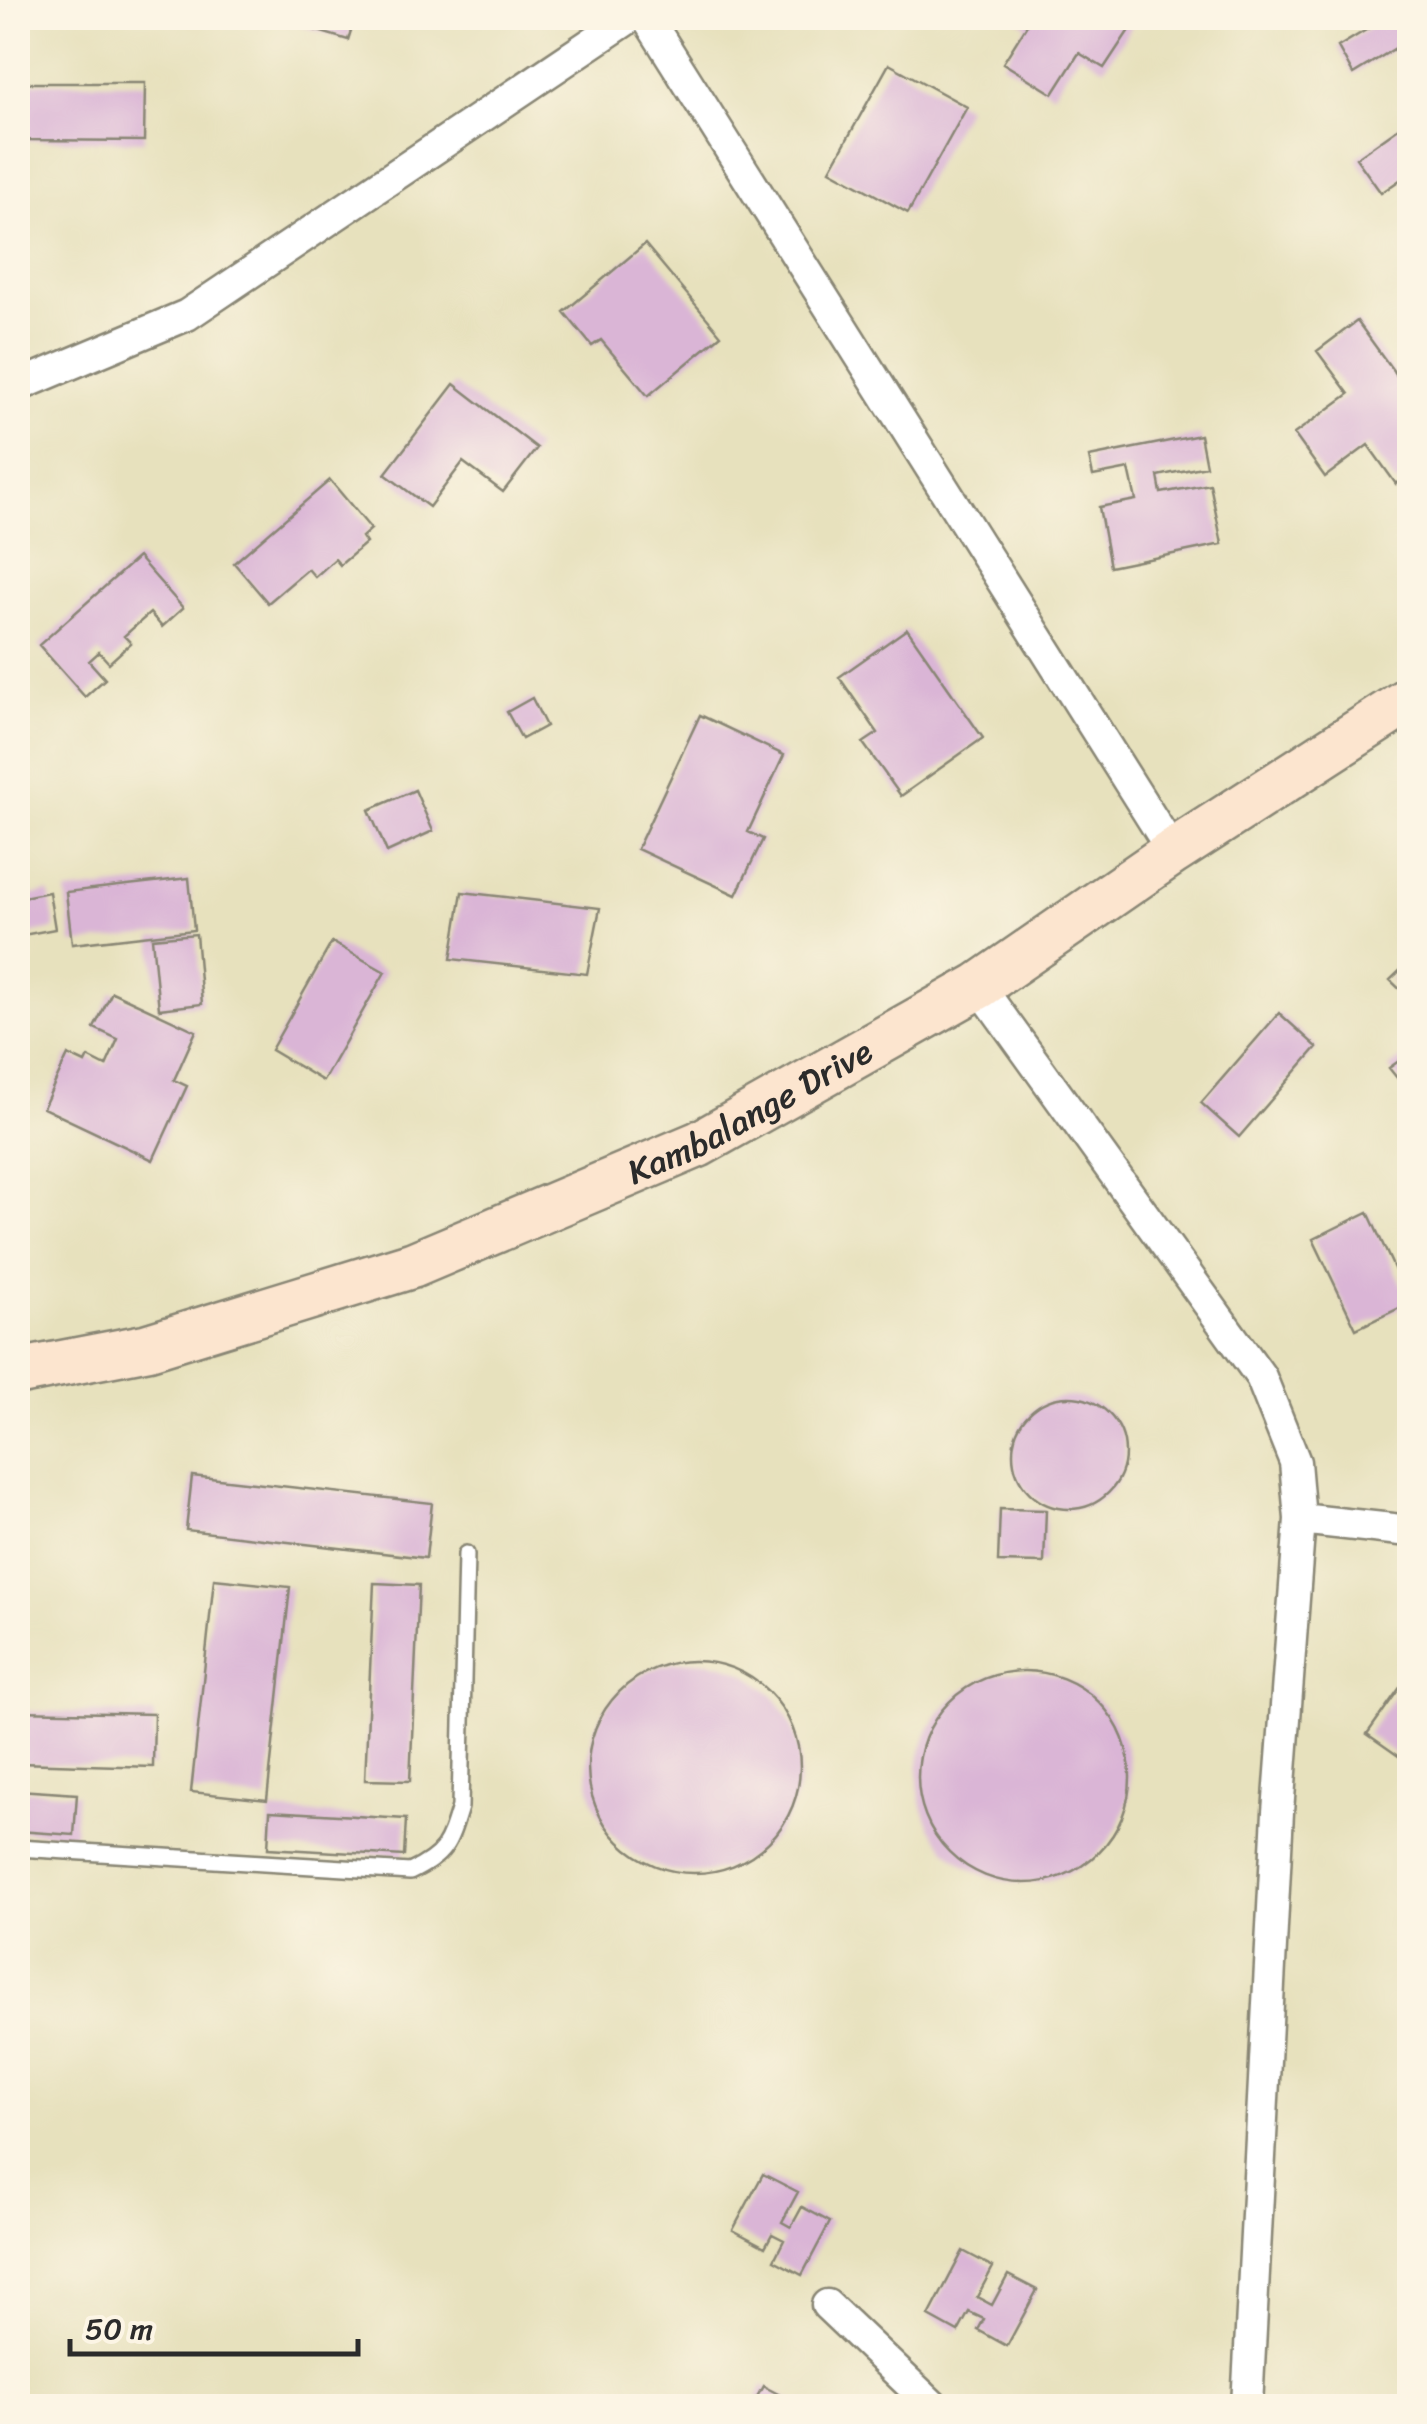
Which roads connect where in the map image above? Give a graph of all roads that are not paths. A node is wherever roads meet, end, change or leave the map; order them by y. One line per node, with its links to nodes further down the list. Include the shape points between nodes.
1 (629, 18): 3 (street, via 187,315)
2 (646, 18): 5 (street)
3 (18, 386)
4 (1410, 699): 5 (street, Kambalange Drive)
5 (1173, 852): 6 (street, Kambalange Drive)
6 (979, 986): 7 (street, Kambalange Drive, via 699,1144 412,1264 147,1346); 8 (street, via 1260,1377 1295,1462)
7 (18, 1372)
8 (1300, 1520): 9 (street); 14 (street)
9 (1410, 1531)
10 (466, 1554): 11 (lane, via 460,1806 451,1838 432,1862 410,1872)
11 (18, 1848)
12 (827, 2305): 13 (street)
13 (933, 2406)
14 (1247, 2406)

